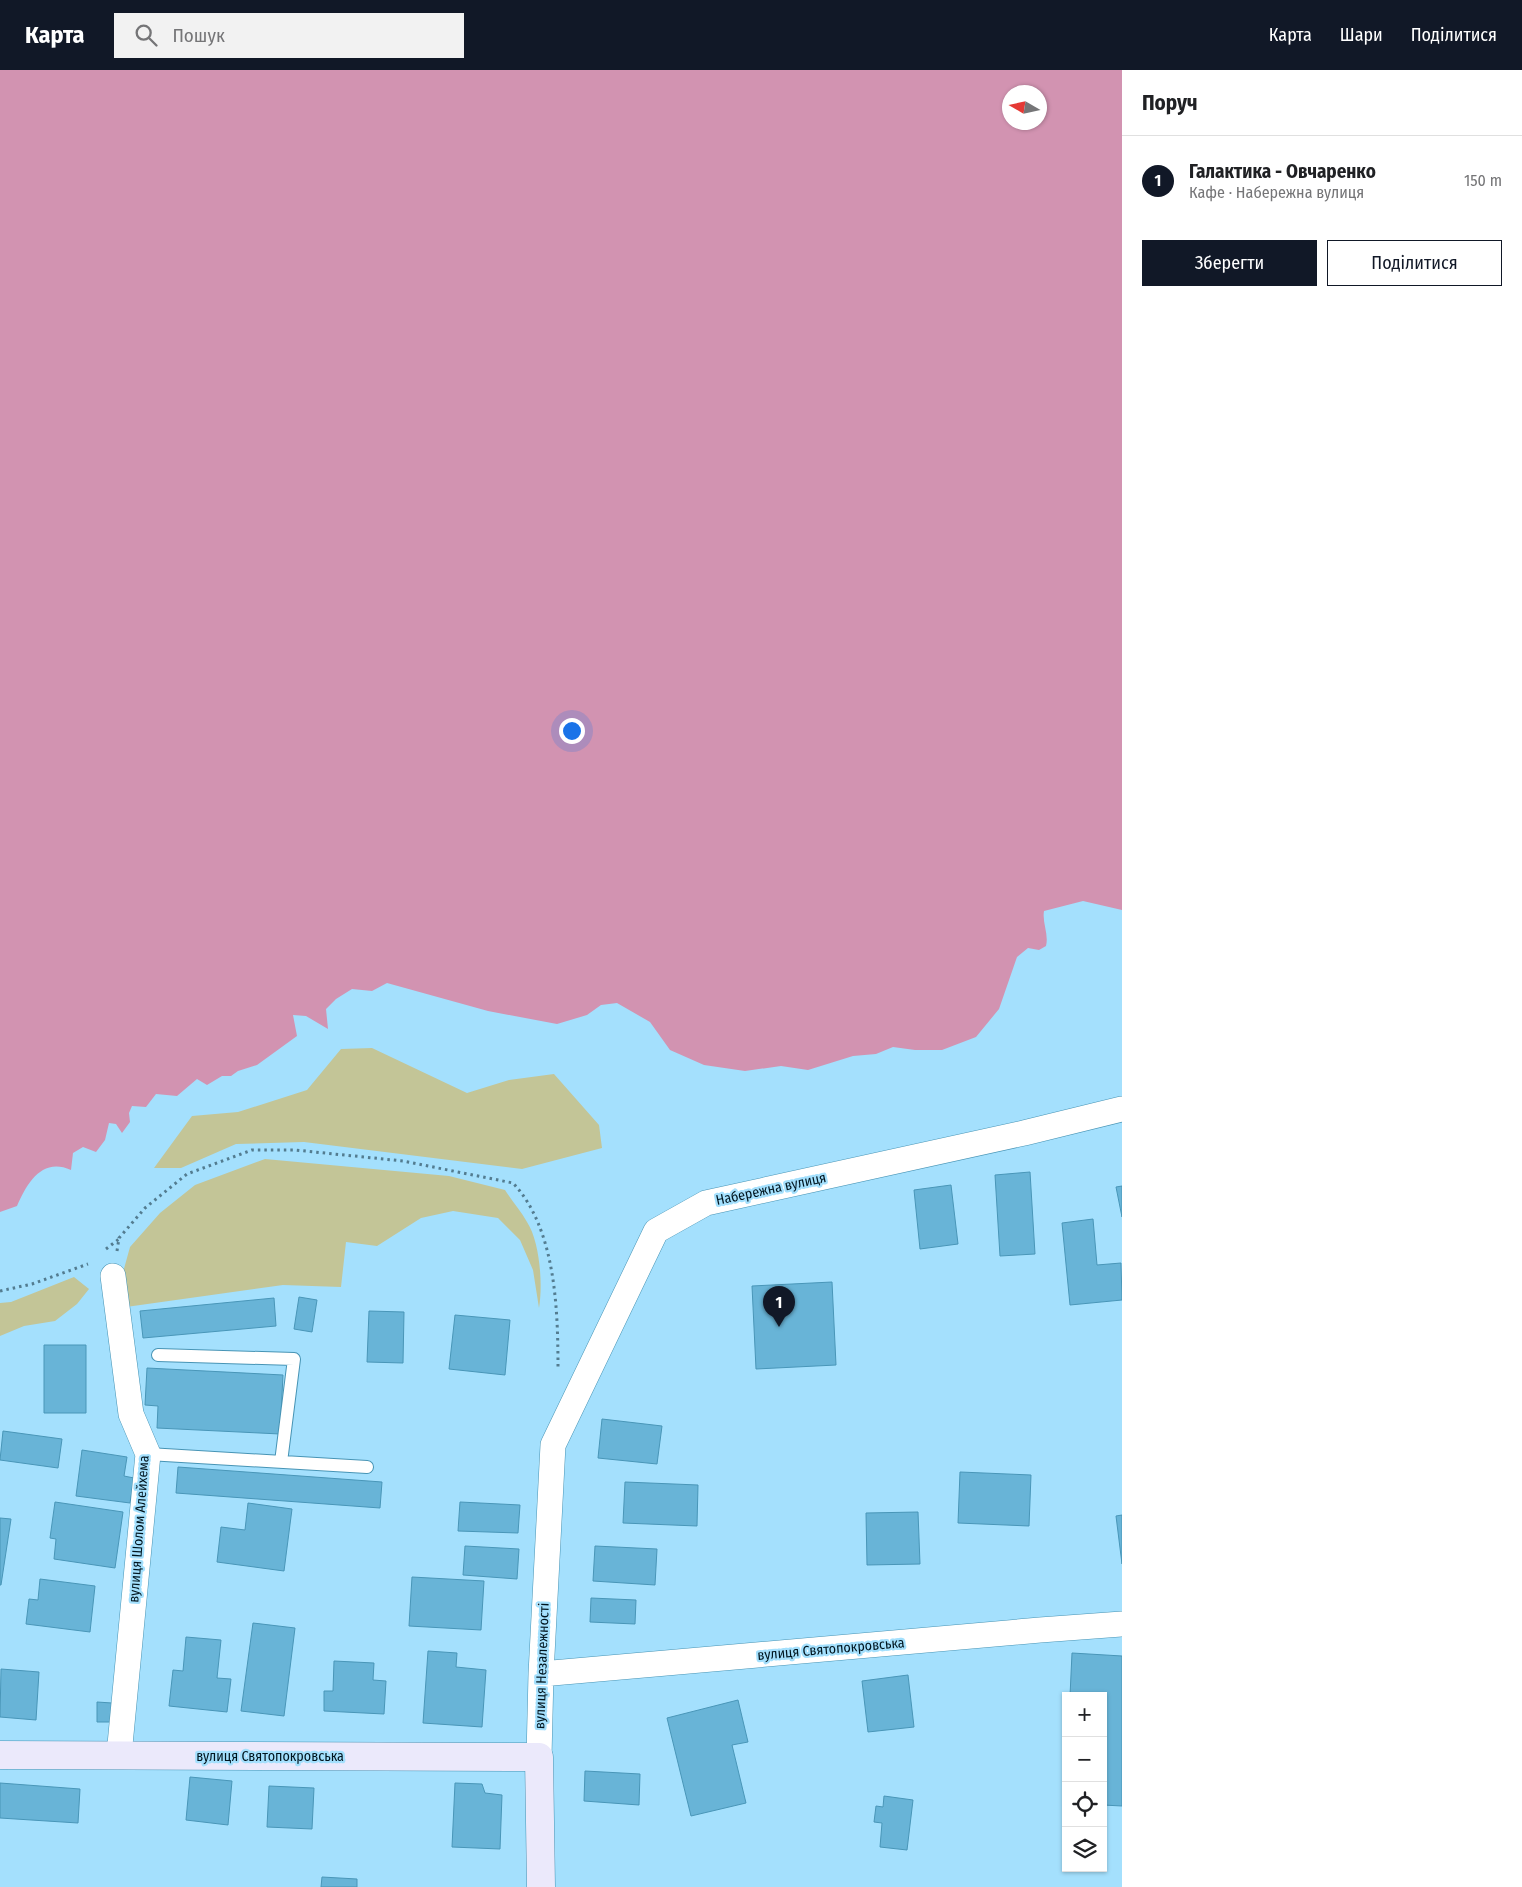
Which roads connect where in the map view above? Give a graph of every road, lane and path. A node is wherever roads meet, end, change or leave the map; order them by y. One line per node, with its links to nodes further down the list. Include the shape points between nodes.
1 (1122, 1109): 9 (street, Набережна вулиця, via 706,1204 656,1232)
2 (119, 1238): 3 (path); 5 (path); 8 (path, via 145,1208 187,1174 252,1150 295,1150 403,1161 513,1183 525,1196 550,1255 558,1319)
3 (100, 1254)
4 (94, 1259): 6 (path, via 32,1284)
5 (113, 1276): 10 (street, вулиця Шолом Алейхема, via 131,1414)
6 (0, 1291)
7 (158, 1355): 11 (lane, via 294,1359)
8 (558, 1372)
9 (553, 1445): 14 (street, вулиця Незалежності)
10 (148, 1454): 11 (lane); 16 (street, вулиця Шолом Алейхема)
11 (281, 1462): 12 (lane)
12 (367, 1467)
13 (1122, 1624): 14 (street, вулиця Святопокровська)
14 (541, 1674): 17 (street, вулиця Незалежності)
15 (0, 1755): 16 (street, вулиця Святопокровська)
16 (119, 1755): 17 (street, вулиця Святопокровська)
17 (539, 1757): 18 (street, вулиця Незалежності)
18 (541, 1887)

